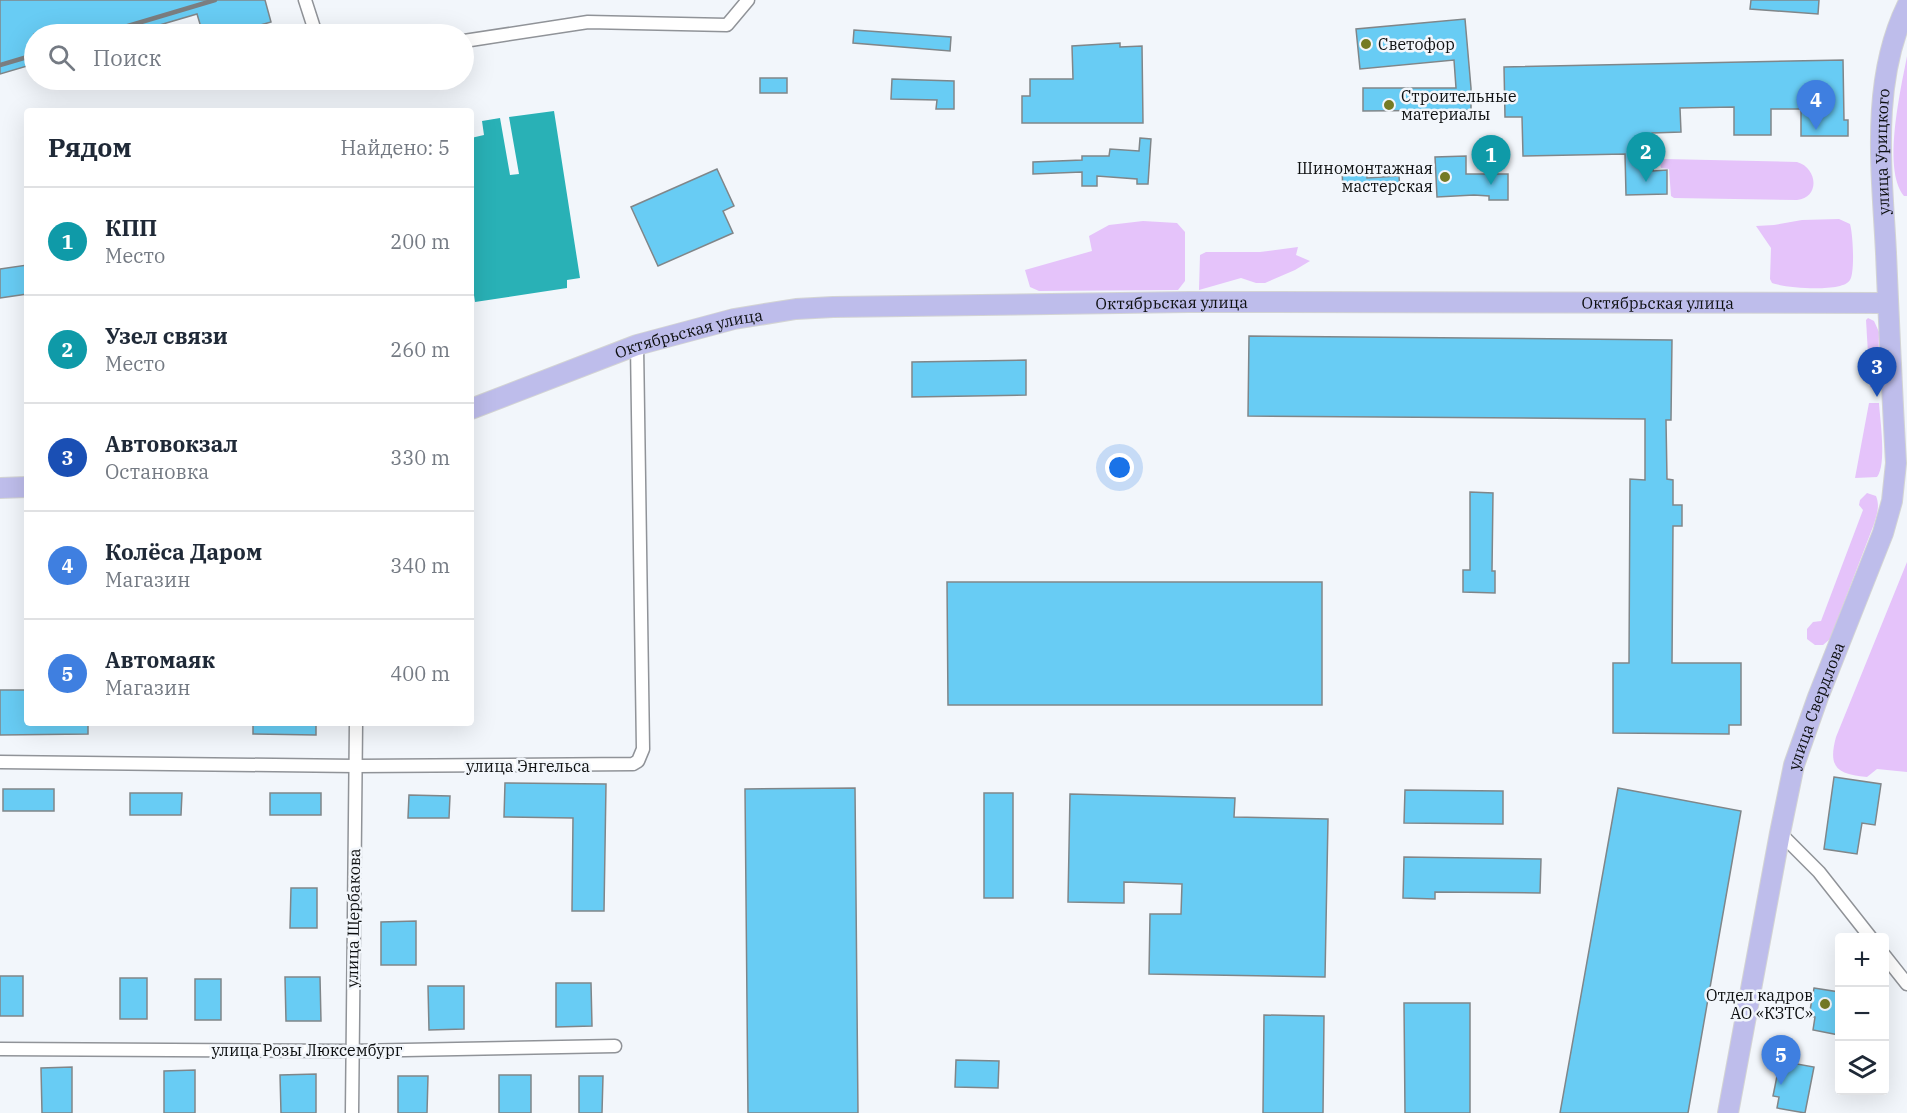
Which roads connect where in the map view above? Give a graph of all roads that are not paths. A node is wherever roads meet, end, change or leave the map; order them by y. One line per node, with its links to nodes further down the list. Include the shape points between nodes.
1 (305, 0): 4 (street)
2 (748, 0): 5 (street, via 727,24 588,22)
3 (1907, 6): 6 (main road, улица Урицкого, via 1885,73 1882,156)
4 (313, 24)
5 (474, 39)
6 (1888, 303): 7 (main road, Октябрьская улица, via 1178,302 833,307 734,319); 14 (main road, улица Свердлова, via 1896,463 1892,501 1805,732)
7 (637, 345): 8 (main road, Октябрьская улица); 13 (street, улица Энгельса, via 643,749 638,761 626,765)
8 (474, 408)
9 (24, 487): 10 (main road)
10 (0, 488)
11 (356, 726): 13 (street, улица Щербакова)
12 (0, 762): 13 (street, улица Энгельса)
13 (356, 766): 20 (street, улица Щербакова)
14 (1780, 833): 15 (street, via 1819,872); 22 (main road, улица Свердлова)
15 (1867, 933)
16 (1889, 961): 17 (street)
17 (1907, 984)
18 (615, 1046): 20 (street, улица Розы Люксембург)
19 (0, 1049): 20 (street, улица Розы Люксембург)
20 (352, 1051): 21 (street, улица Щербакова)
21 (352, 1113)
22 (1728, 1113)

